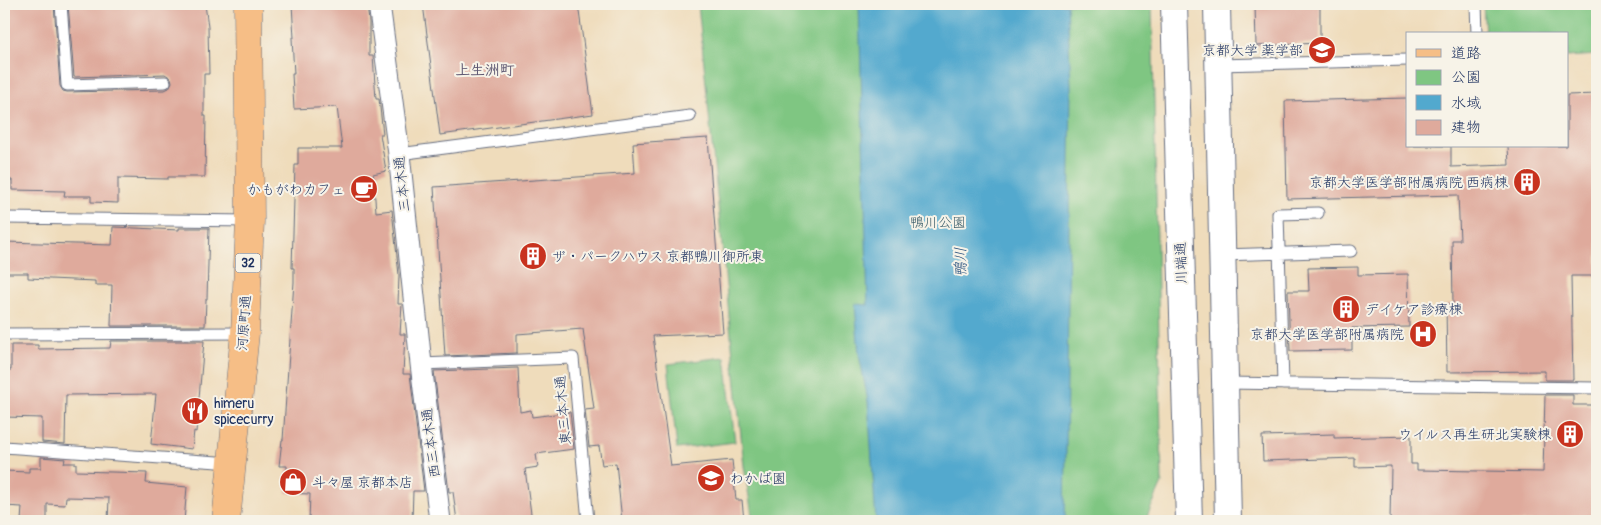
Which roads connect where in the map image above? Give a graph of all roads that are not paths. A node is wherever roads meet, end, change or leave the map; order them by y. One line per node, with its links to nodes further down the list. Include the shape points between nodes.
1 (61, 4): 10 (lane, via 67,85)
2 (248, 4): 15 (main road, 河原町通 / 32)
3 (379, 4): 12 (street, 三本木通)
4 (1174, 4): 30 (street, 川端通)
5 (1217, 4): 9 (street)
6 (1476, 4): 7 (lane)
7 (1477, 32)
8 (1406, 60): 9 (lane)
9 (1218, 65): 18 (street)
10 (165, 82)
11 (690, 116): 12 (lane)
12 (399, 154): 21 (street, 三本木通)
13 (1318, 213): 17 (lane, via 1278,214)
14 (4, 218): 15 (lane)
15 (250, 221): 19 (main road, 河原町通 / 32)
16 (1351, 251): 17 (lane)
17 (1279, 253): 18 (lane); 23 (lane)
18 (1222, 255): 22 (street)
19 (245, 333): 20 (lane); 26 (main road, 河原町通 / 32)
20 (4, 334)
21 (421, 364): 28 (street, 西三本木通); 29 (lane, 東三本木通, via 573,358)
22 (1225, 383): 23 (lane); 31 (street)
23 (1283, 384): 24 (lane)
24 (1597, 388)
25 (4, 447): 26 (lane)
26 (232, 463): 27 (main road, 河原町通 / 32)
27 (226, 521)
28 (440, 521)
29 (588, 521)
30 (1189, 521)
31 (1228, 521)

